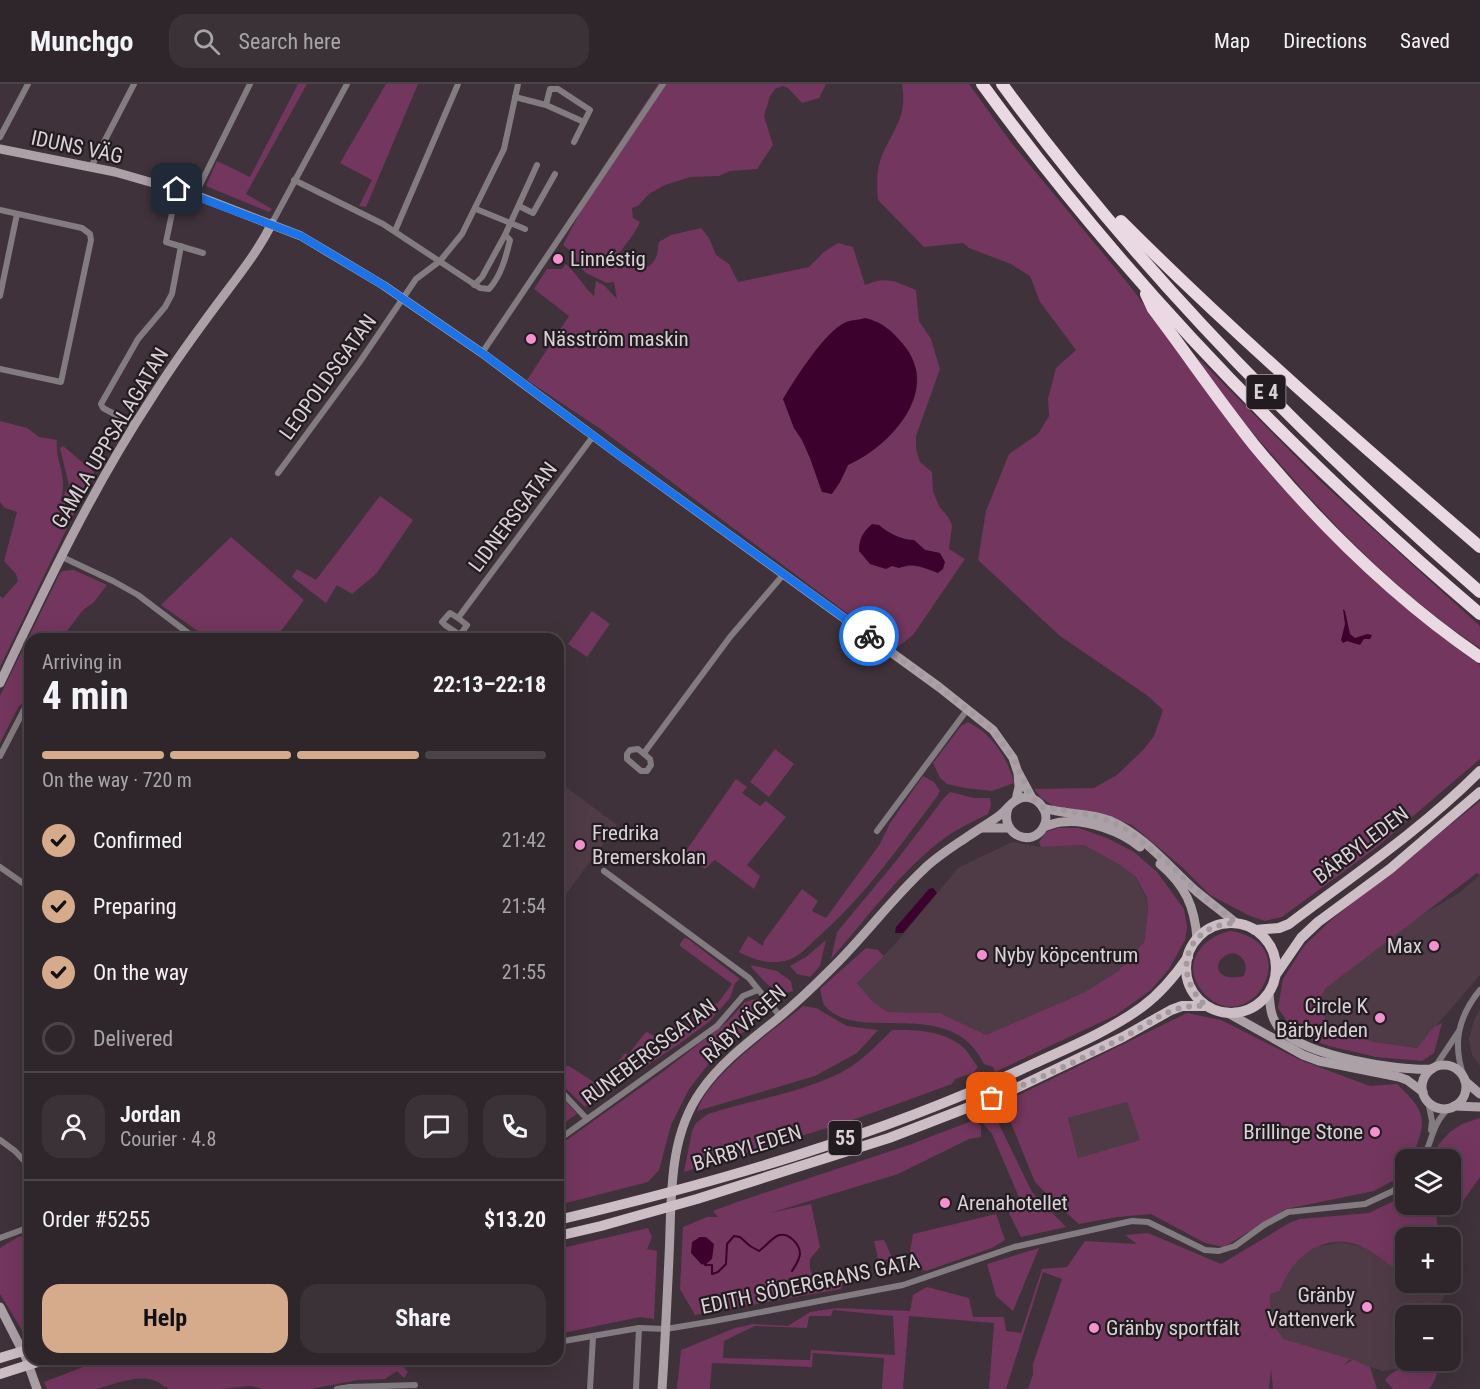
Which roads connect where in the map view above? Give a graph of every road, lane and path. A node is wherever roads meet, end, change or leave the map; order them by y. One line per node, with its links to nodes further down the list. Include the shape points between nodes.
1 (28, 84): 13 (street)
2 (134, 84): 17 (street)
3 (347, 84): 20 (street)
4 (458, 84): 30 (street)
5 (518, 84): 10 (street, LEOPOLDSGATAN)
6 (663, 84): 39 (street)
7 (982, 84): 35 (highway, E 4)
8 (1002, 84): 18 (highway, E 4)
9 (248, 85): 22 (street)
10 (515, 97): 11 (street); 24 (street, LEOPOLDSGATAN, via 504,149)
11 (546, 105): 12 (street); 12 (street, via 550,89 558,89 590,110)
12 (584, 122): 14 (street)
13 (0, 137)
14 (574, 142)
15 (0, 149): 17 (main road, IDUNS VÄG)
16 (537, 165): 23 (street)
17 (91, 167): 21 (main road, IDUNS VÄG)
18 (1072, 173): 44 (highway, via 1254,348); 47 (highway, E 4, via 1153,270 1272,398 1365,489)
19 (555, 174): 23 (street, via 534,213)
20 (294, 180): 27 (street); 30 (street)
21 (177, 189): 22 (main road, IDUNS VÄG); 32 (street, via 166,242)
22 (195, 195): 27 (main road, IDUNS VÄG)
23 (519, 206): 28 (street)
24 (476, 209): 28 (street); 34 (street, LEOPOLDSGATAN)
25 (0, 210): 26 (street)
26 (17, 214): 37 (street); 40 (street, via 82,228 90,234 61,382)
27 (272, 223): 38 (main road, IDUNS VÄG, via 336,256); 41 (main road, GAMLA UPPSALAGATAN)
28 (510, 223): 29 (street); 31 (street)
29 (525, 230)
30 (395, 231): 34 (street)
31 (505, 236): 36 (street); 36 (street, via 510,240 494,283 489,289)
32 (181, 246): 33 (street); 41 (street, via 172,294 138,339 101,404)
33 (203, 253)
34 (440, 261): 36 (street); 38 (street, LEOPOLDSGATAN, via 416,279)
35 (1138, 280): 48 (highway, E 4, via 1300,450); 51 (highway, via 1153,309 1253,443 1326,527 1396,593)
36 (474, 285)
37 (0, 296)
38 (402, 298): 39 (main road, IDUNS VÄG); 43 (street, LEOPOLDSGATAN)
39 (482, 353): 42 (main road, IDUNS VÄG)
40 (0, 369)
41 (135, 425): 45 (main road, GAMLA UPPSALAGATAN)
42 (594, 435): 46 (main road, IDUNS VÄG); 49 (street, LIDNERSGATAN)
43 (278, 473)
44 (1480, 547)
45 (60, 556): 50 (street, via 138,595); 52 (main road, GAMLA UPPSALAGATAN)
46 (783, 575): 54 (main road, IDUNS VÄG); 55 (street, via 730,637)
47 (1480, 592)
48 (1480, 614)
49 (458, 618)
50 (188, 633)
51 (1480, 657)
52 (0, 683)
53 (24, 710): 56 (street)
54 (967, 710): 58 (main road, IDUNS VÄG, via 993,730 1013,758); 67 (street)
55 (644, 753)
56 (0, 756)
57 (1480, 771): 72 (main road, BÄRBYLEDEN, via 1381,857 1289,924)
58 (1018, 773): 60 (main road); 61 (main road, IDUNS VÄG)
59 (1480, 792): 75 (main road, BÄRBYLEDEN, via 1398,862 1318,922)
60 (1032, 798): 61 (main road); 62 (main road)
61 (1016, 800): 63 (main road)
62 (1043, 807): 64 (main road); 71 (main road, via 1091,815 1128,830)
63 (1008, 808): 65 (main road, RÅBYVÄGEN); 66 (main road)
64 (1044, 827): 66 (main road, via 1029,837 1020,837); 73 (main road, via 1081,822 1136,843 1167,870 1185,894 1192,906)
65 (982, 828): 66 (main road); 81 (main road, RÅBYVÄGEN, via 923,870)
66 (1009, 828)
67 (877, 831)
68 (0, 867): 70 (street)
69 (604, 871): 76 (street, via 749,978)
70 (24, 884)
71 (1236, 923): 72 (main road); 73 (main road, via 1214,926)
72 (1255, 930): 75 (main road, via 1272,948)
73 (1197, 939): 74 (main road)
74 (1188, 957): 79 (main road, via 1189,984); 98 (main road, BÄRBYLEDEN / 55, via 1143,1007 1006,1077 791,1156)
75 (1276, 973): 78 (main road)
76 (758, 990): 81 (street); 91 (street, RUNEBERGSGATAN, via 743,996 717,1026)
77 (1480, 990): 82 (street, via 1469,1004)
78 (1269, 993): 80 (main road, via 1252,1009); 83 (main road, via 1277,1026 1296,1041 1380,1065)
79 (1206, 1006): 80 (main road); 100 (main road, BÄRBYLEDEN / 55, via 1182,1006 1008,1092 889,1138 698,1199)
80 (1228, 1013): 85 (main road, via 1303,1055 1407,1080)
81 (780, 1017): 104 (main road, RÅBYVÄGEN, via 727,1060 701,1091 684,1123 675,1157)
82 (1459, 1031): 83 (street); 84 (street, via 1458,1062)
83 (1434, 1068): 84 (main road, via 1452,1066); 85 (main road, via 1424,1079)
84 (1464, 1079): 87 (main road); 89 (main road, via 1463,1098)
85 (1423, 1092): 88 (main road)
86 (564, 1094): 91 (street)
87 (1480, 1094)
88 (1428, 1101): 89 (main road, via 1436,1107); 93 (street)
89 (1452, 1107): 90 (main road); 93 (street, via 1437,1122)
90 (1480, 1107)
91 (587, 1119): 92 (street, RUNEBERGSGATAN)
92 (564, 1136)
93 (1431, 1139): 95 (street)
94 (0, 1140): 96 (street)
95 (1428, 1149)
96 (24, 1161)
97 (1395, 1189): 104 (street, EDITH SÖDERGRANS GATA, via 1365,1204 1288,1212 1226,1250 1205,1250 1148,1222 1132,1221 1014,1247 903,1285)
98 (564, 1218)
99 (24, 1229): 101 (street)
100 (564, 1234)
101 (0, 1240)
102 (0, 1307): 109 (main road)
103 (639, 1328): 104 (street, EDITH SÖDERGRANS GATA); 105 (street, EDITH SÖDERGRANS GATA); 117 (street)
104 (662, 1328): 118 (main road, RÅBYVÄGEN)
105 (593, 1336): 106 (street, EDITH SÖDERGRANS GATA); 116 (street)
106 (564, 1341)
107 (24, 1351): 108 (main road)
108 (0, 1358)
109 (24, 1358)
110 (27, 1365): 114 (main road)
111 (28, 1365): 112 (main road)
112 (0, 1374)
113 (415, 1384): 115 (street)
114 (37, 1389)
115 (337, 1389)
116 (590, 1389)
117 (636, 1389)
118 (662, 1389)

